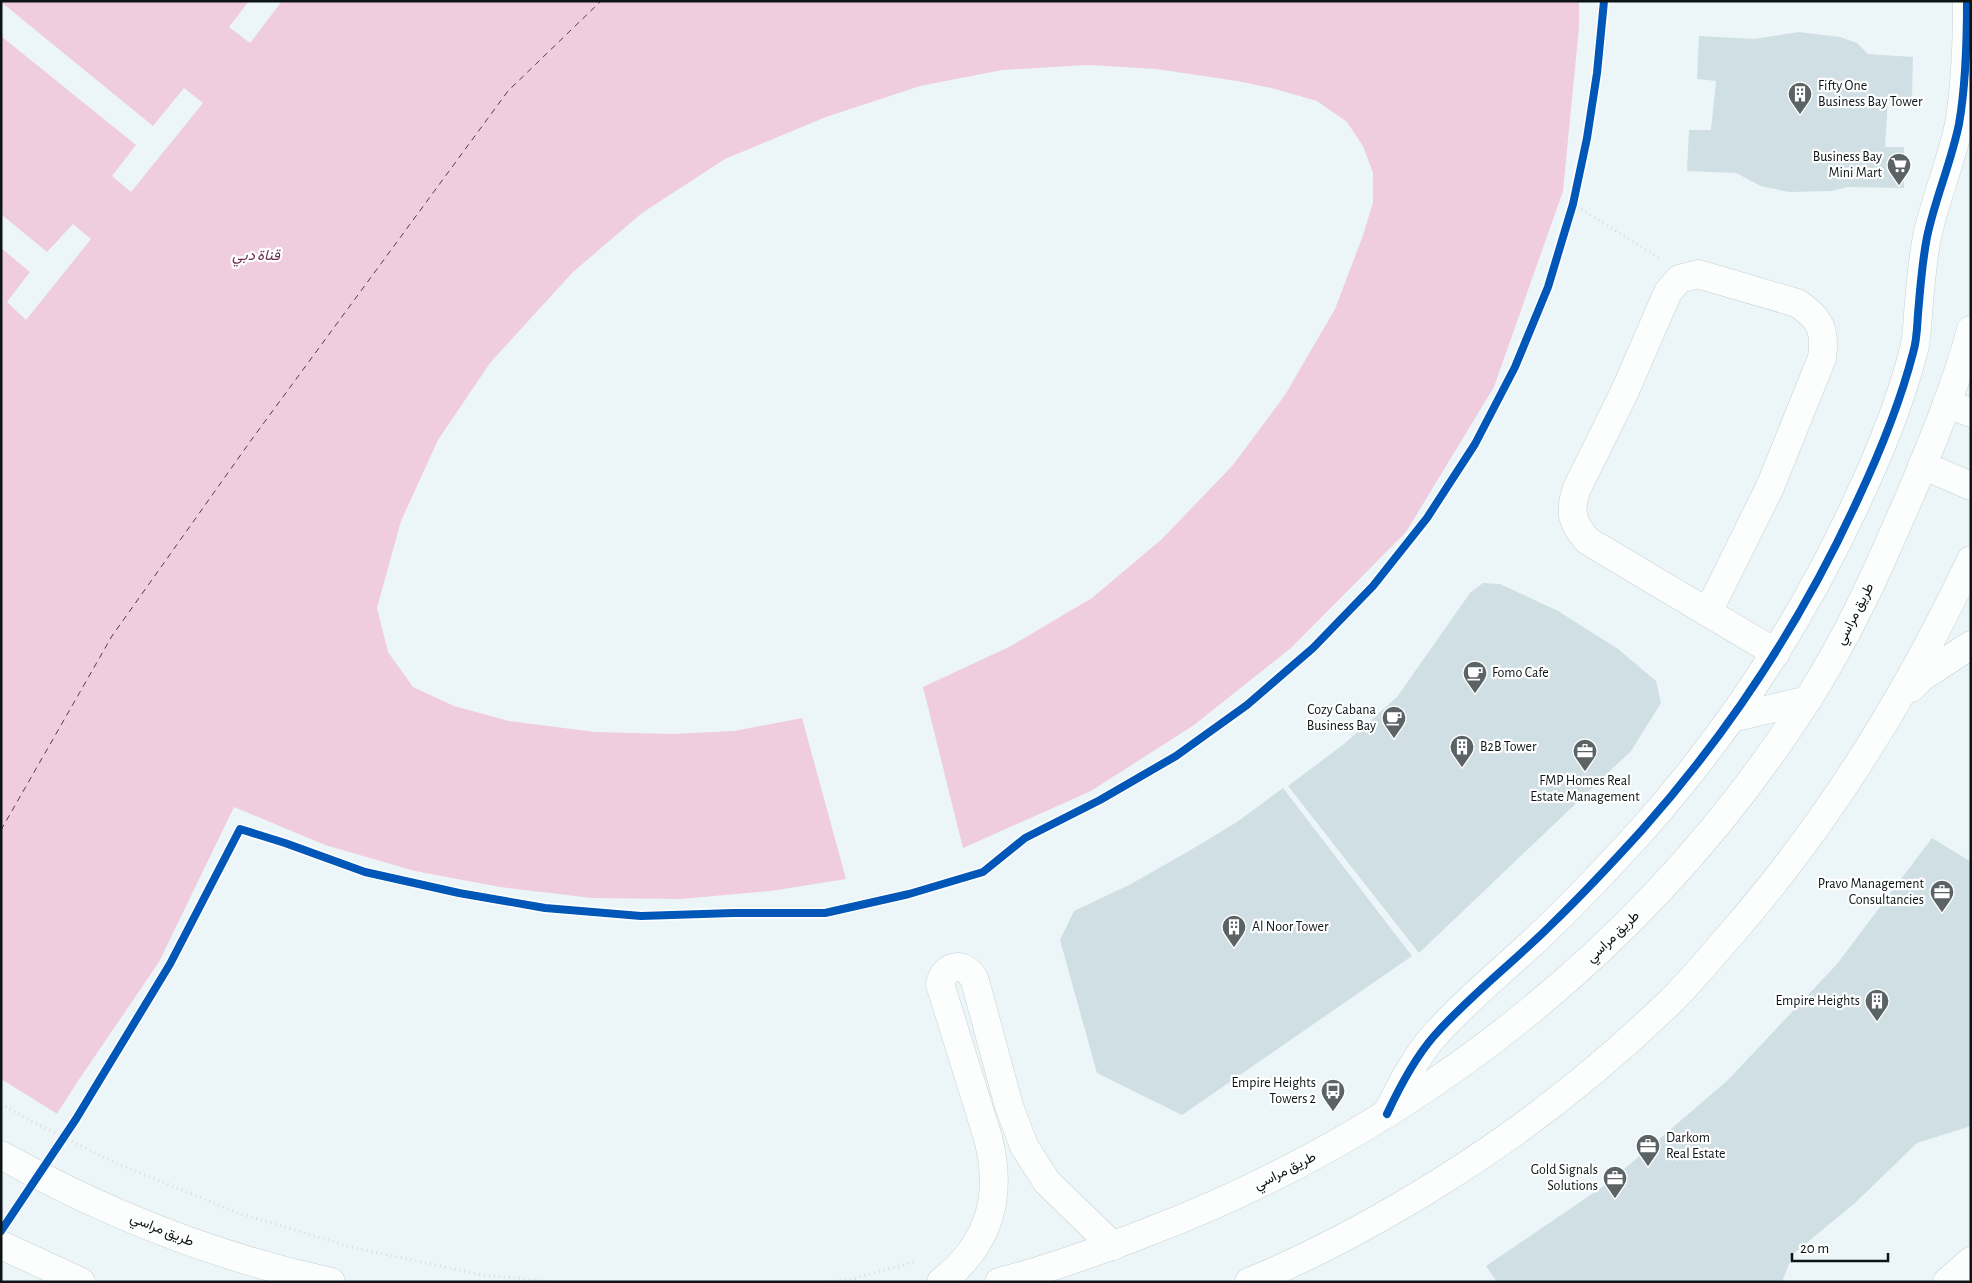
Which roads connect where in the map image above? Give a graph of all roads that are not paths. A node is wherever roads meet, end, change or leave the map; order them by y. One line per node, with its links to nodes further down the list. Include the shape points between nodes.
1 (1967, 1): 9 (main road, via 1964,84 1958,126 1927,236 1915,348 1898,402 1842,534)
2 (1971, 330): 3 (main road, طريق مراسي, via 1962,362)
3 (1959, 408): 4 (main road, طريق مراسي)
4 (1922, 465): 5 (main road); 10 (main road, طريق مراسي, via 1870,586)
5 (1971, 486)
6 (1971, 560): 11 (main road)
7 (1708, 612): 7 (main road, via 1588,541 1572,516 1577,488 1625,391 1668,292 1679,279 1698,274 1797,303 1811,312 1821,326 1824,341 1822,358 1770,487); 9 (main road)
8 (1971, 645): 11 (main road, via 1922,677)
9 (1776, 653): 12 (main road)
10 (1808, 700): 12 (main road); 13 (main road, طريق مراسي, via 1700,845 1640,911 1575,974 1521,1019 1434,1084)
11 (1896, 703): 22 (main road, via 1830,807 1755,907 1672,999 1612,1056 1548,1108 1411,1201 1339,1241)
12 (1732, 718): 13 (main road, via 1642,830 1552,924 1433,1037 1415,1061)
13 (1387, 1114): 16 (main road, طريق مراسي, via 1278,1176 1197,1214)
14 (1, 1155): 19 (main road, طريق مراسي, via 96,1203 224,1254)
15 (1, 1244): 18 (main road)
16 (1113, 1246): 20 (main road, via 1047,1182 1024,1146 1008,1106 975,981 965,968 956,967 942,976 940,984 994,1159 995,1182 986,1226 962,1263); 21 (main road, طريق مراسي)
17 (1971, 1261): 23 (main road)
18 (81, 1282)
19 (332, 1282)
20 (942, 1282)
21 (998, 1282)
22 (1250, 1282)
23 (1947, 1282)

